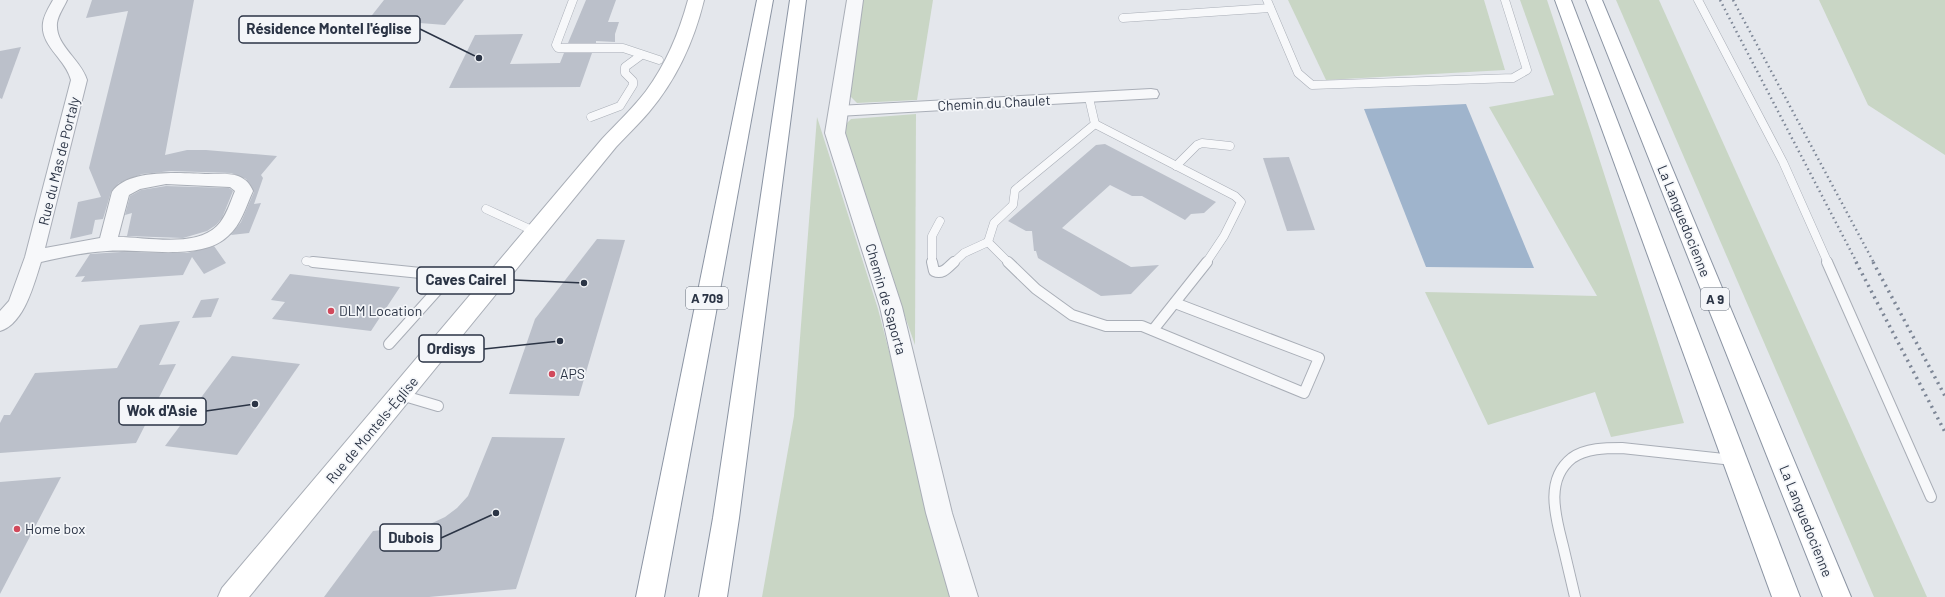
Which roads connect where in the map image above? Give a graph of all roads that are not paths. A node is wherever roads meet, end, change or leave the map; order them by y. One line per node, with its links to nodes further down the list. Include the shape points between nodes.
1 (60, 0): 29 (street, Rue du Mas de Portaly, via 50,23 52,39 77,69 79,80)
2 (573, 0): 15 (lane, via 556,45 558,48 623,48)
3 (682, 0): 16 (main road, Rue de Montels-Église)
4 (696, 0): 16 (main road, Rue de Montels-Église, via 684,42)
5 (765, 0): 42 (main road, A 709)
6 (798, 0): 43 (main road)
7 (855, 0): 19 (street, Chemin de Saporta)
8 (1267, 0): 13 (lane)
9 (1505, 0): 13 (lane, via 1528,70 1513,78 1320,85 1312,85 1298,73)
10 (1563, 0): 39 (main road)
11 (1594, 0): 47 (main road, La Languedocienne / A 9)
12 (1698, 0): 40 (lane, via 1783,162)
13 (1270, 8): 14 (lane)
14 (1122, 18)
15 (640, 56): 16 (lane); 20 (lane, via 625,67 633,85 620,106)
16 (666, 61): 26 (main road, Rue de Montels-Église, via 644,106 617,134)
17 (1151, 94): 18 (street, Chemin du Chaulet)
18 (1089, 98): 19 (street, Chemin du Chaulet); 21 (lane)
19 (838, 110): 44 (street, Chemin de Saporta, via 834,133 891,307 939,513)
20 (591, 117)
21 (1094, 124): 23 (lane); 27 (lane, via 1015,190 1013,205 994,223)
22 (1230, 146): 23 (lane, via 1202,143)
23 (1176, 166): 33 (lane, via 1235,196 1241,202 1233,222)
24 (486, 209): 26 (lane)
25 (940, 221): 27 (lane, via 932,236 932,267 938,273 943,272 964,253)
26 (536, 232): 32 (main road, Rue de Montels-Église)
27 (988, 242): 35 (lane, via 1036,288 1072,315 1106,326 1142,326)
28 (107, 244): 28 (street, via 122,192 135,184 166,178 189,178 234,181 242,186 244,191 228,224 219,234 203,242 176,246); 29 (street)
29 (34, 256): 34 (street, Rue du Mas de Portaly, via 17,304)
30 (306, 261): 31 (lane)
31 (450, 276): 32 (lane); 36 (lane)
32 (496, 281): 37 (main road, Rue de Montels-Église)
33 (1176, 303): 35 (lane); 35 (lane, via 1319,358 1304,393)
34 (0, 324)
35 (1153, 330)
36 (389, 344)
37 (401, 395): 38 (lane); 41 (main road, Rue de Montels-Église)
38 (438, 406)
39 (1734, 460): 45 (lane, via 1608,447 1584,451 1572,457 1560,471 1553,492 1554,508); 46 (main road)
40 (1931, 497)
41 (232, 597)
42 (650, 597)
43 (713, 597)
44 (964, 597)
45 (1575, 597)
46 (1786, 597)
47 (1837, 597)

